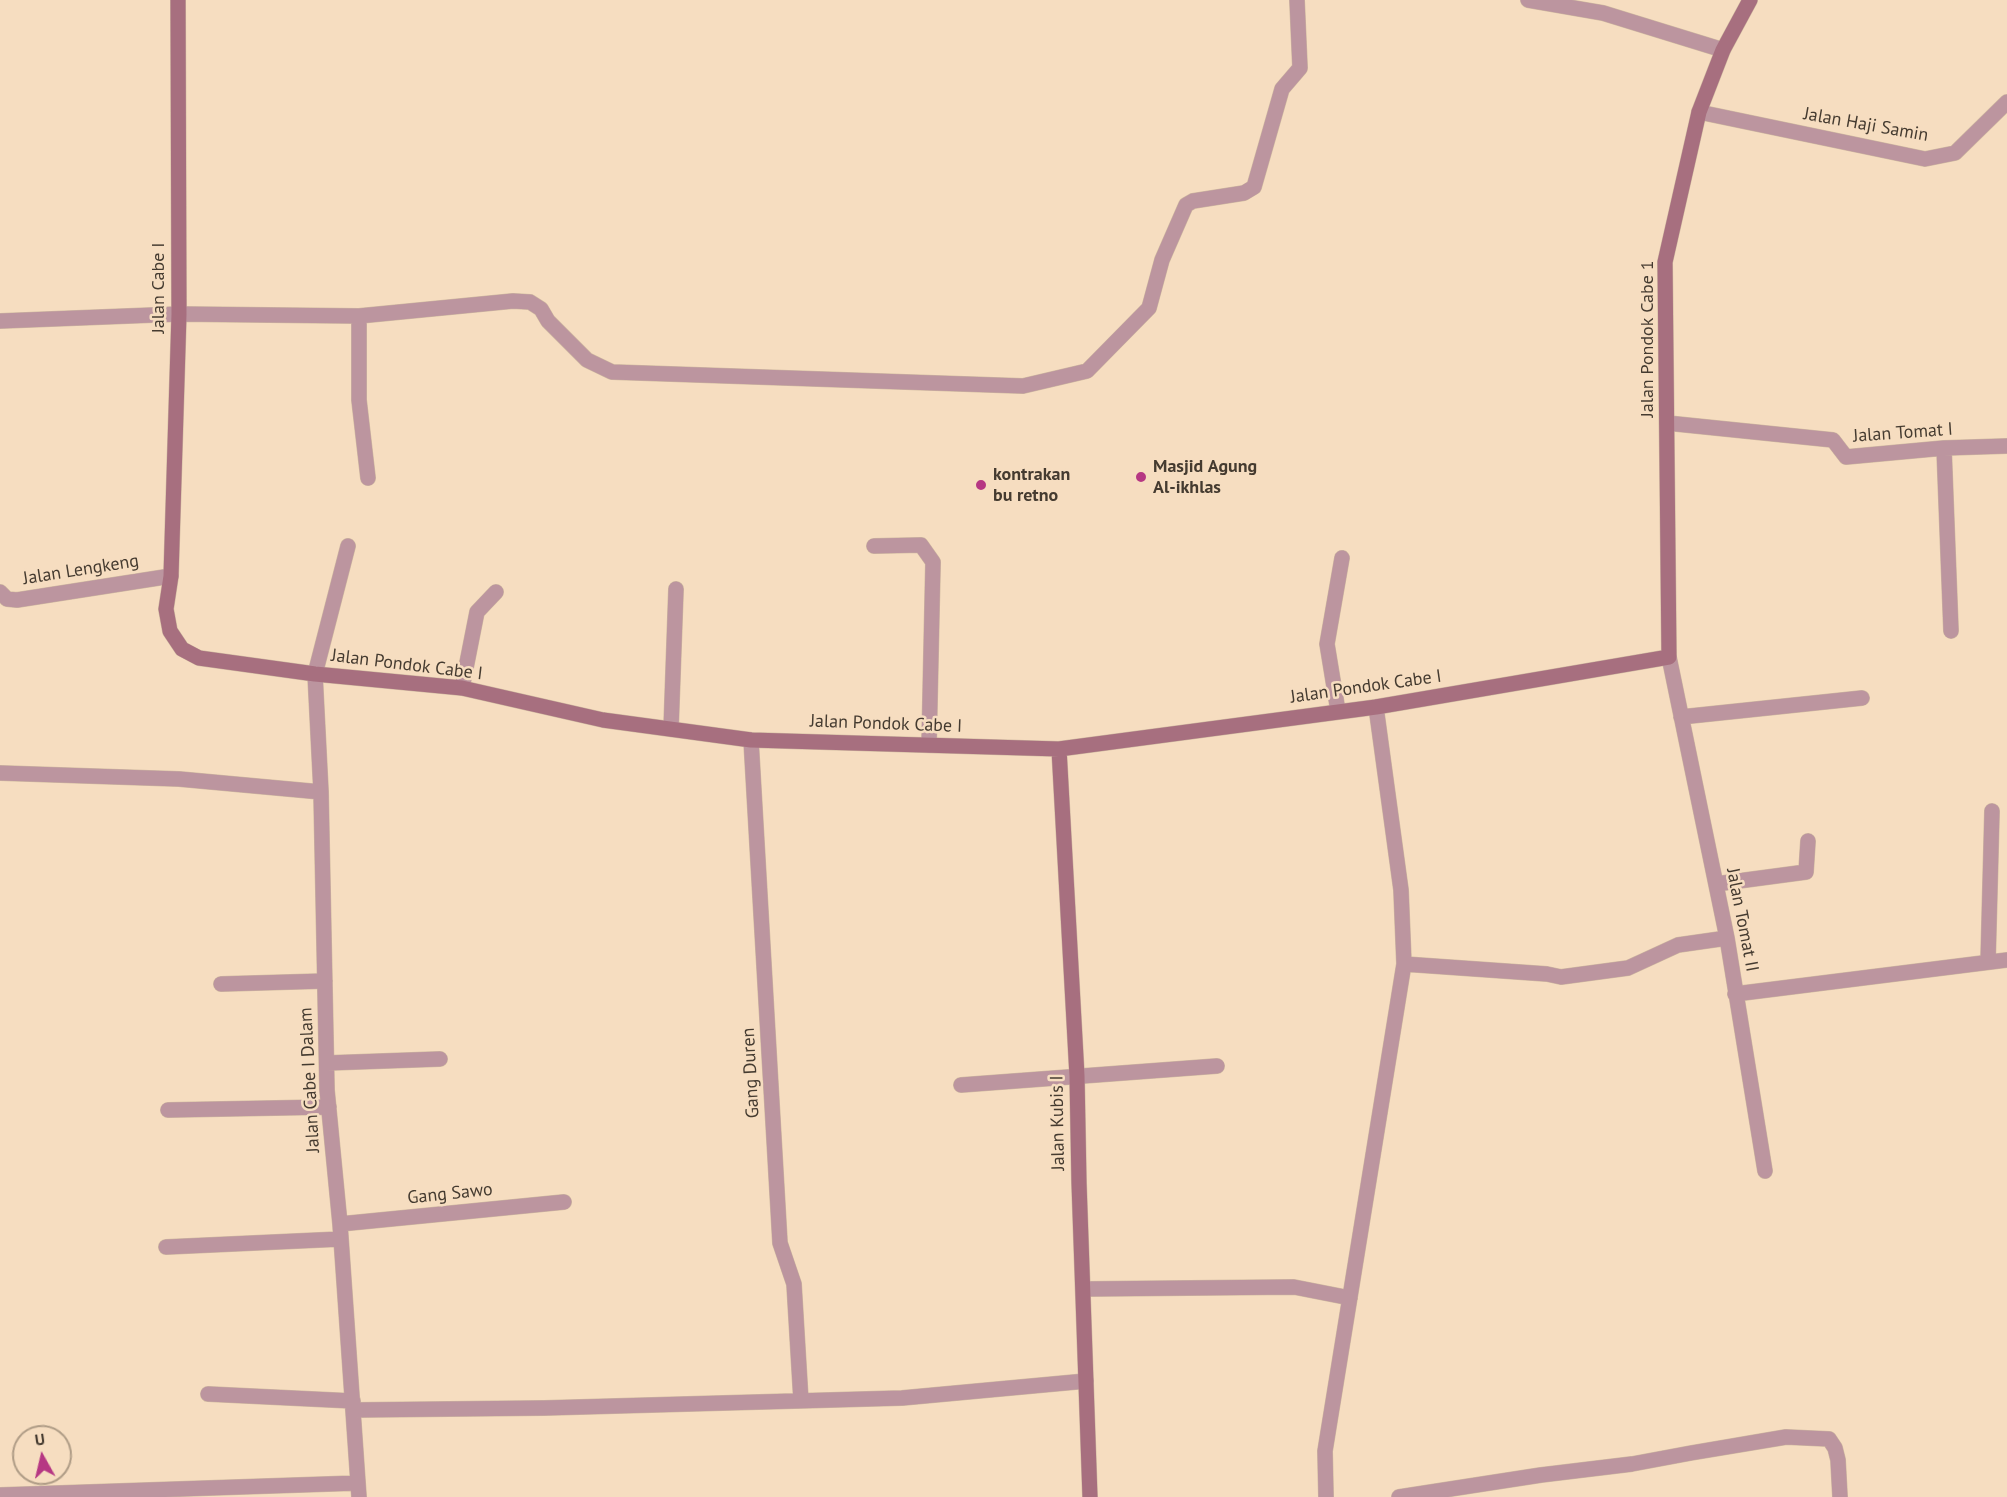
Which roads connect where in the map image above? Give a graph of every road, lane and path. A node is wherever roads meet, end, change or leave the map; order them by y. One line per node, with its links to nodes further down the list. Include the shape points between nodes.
1 (178, 0): 8 (street, Jalan Cabe I)
2 (1297, 0): 9 (street, via 1300,68 1282,89 1254,187 1244,193 1186,205 1162,261 1149,308 1087,371 1023,386 612,372 587,360 530,302)
3 (1528, 0): 5 (street, via 1603,14)
4 (1750, 0): 5 (street, Jalan Pondok Cabe 1)
5 (1723, 50): 7 (street, Jalan Pondok Cabe 1)
6 (2007, 102): 7 (street, Jalan Haji Samin, via 1955,153 1925,159)
7 (1699, 112): 11 (street, Jalan Pondok Cabe 1, via 1665,262)
8 (179, 314): 9 (street); 10 (street); 18 (street, Jalan Cabe I)
9 (359, 316): 14 (street, via 359,400)
10 (0, 321)
11 (1667, 423): 13 (street, Jalan Tomat I, via 1833,440 1846,457); 23 (street, Jalan Pondok Cabe 1)
12 (2007, 446): 13 (street, Jalan Tomat I)
13 (1944, 448): 22 (street)
14 (368, 478)
15 (348, 546): 24 (street, Jalan Cabe I Dalam)
16 (874, 546): 32 (street, via 921,545 933,562)
17 (1342, 558): 28 (street, via 1327,644)
18 (171, 576): 20 (street, Jalan Lengkeng, via 17,600 7,599); 24 (street, Jalan Pondok Cabe I, via 166,609 170,631 182,649 200,658)
19 (676, 589): 30 (street)
20 (0, 592)
21 (496, 592): 25 (street, via 477,612)
22 (1951, 631)
23 (1669, 657): 27 (street, Jalan Pondok Cabe I); 29 (street, Jalan Tomat II)
24 (315, 674): 25 (street, Jalan Pondok Cabe I); 35 (street, Jalan Cabe I Dalam)
25 (462, 688): 30 (street, Jalan Pondok Cabe I, via 603,720)
26 (1862, 698): 29 (street)
27 (1376, 707): 28 (street, Jalan Pondok Cabe I); 42 (street, via 1401,890)
28 (1338, 711): 33 (street, Jalan Pondok Cabe I)
29 (1681, 717): 38 (street, Jalan Tomat II)
30 (671, 729): 31 (street, Jalan Pondok Cabe I)
31 (751, 740): 32 (street, Jalan Pondok Cabe I); 61 (street, Gang Duren, via 780,1243 794,1284)
32 (929, 745): 33 (street, Jalan Pondok Cabe I)
33 (1059, 749): 49 (street, Jalan Kubis I)
34 (0, 773): 35 (street, via 179,779)
35 (321, 792): 43 (street, Jalan Cabe I Dalam)
36 (1992, 811): 41 (street)
37 (1808, 842): 38 (street, via 1806,873)
38 (1716, 884): 39 (street, Jalan Tomat II)
39 (1727, 938): 42 (street, via 1678,945 1628,969 1561,977); 45 (street, Jalan Tomat II)
40 (2007, 960): 41 (street, Jalan Tomat II)
41 (1988, 962): 45 (street, Jalan Tomat II)
42 (1404, 964): 58 (street)
43 (325, 981): 44 (street); 47 (street, Jalan Cabe I Dalam)
44 (221, 984)
45 (1735, 993): 53 (street)
46 (440, 1059): 47 (street)
47 (327, 1063): 51 (street, Jalan Cabe I Dalam)
48 (1217, 1066): 49 (street)
49 (1077, 1076): 50 (street); 57 (street, Jalan Kubis I)
50 (961, 1084)
51 (329, 1107): 52 (street); 55 (street, Jalan Cabe I Dalam)
52 (168, 1110)
53 (1765, 1171)
54 (564, 1202): 55 (street, Gang Sawo)
55 (341, 1232): 56 (street, Gang Sawo); 62 (street, Jalan Cabe I Dalam)
56 (166, 1247)
57 (1084, 1289): 58 (street, via 1294,1287); 59 (street, Jalan Kubis I)
58 (1350, 1298): 66 (street, via 1325,1451)
59 (1086, 1381): 61 (street, via 902,1398); 65 (street, Jalan Kubis I)
60 (208, 1394): 62 (street)
61 (801, 1401): 62 (street, via 544,1408)
62 (354, 1405): 63 (street, Jalan Cabe I Dalam)
63 (358, 1490): 64 (street)
64 (0, 1495)
65 (1090, 1497)
66 (1326, 1497)
67 (1399, 1497): 68 (street, via 1632,1464 1786,1437 1829,1439 1838,1460)
68 (1840, 1497)

